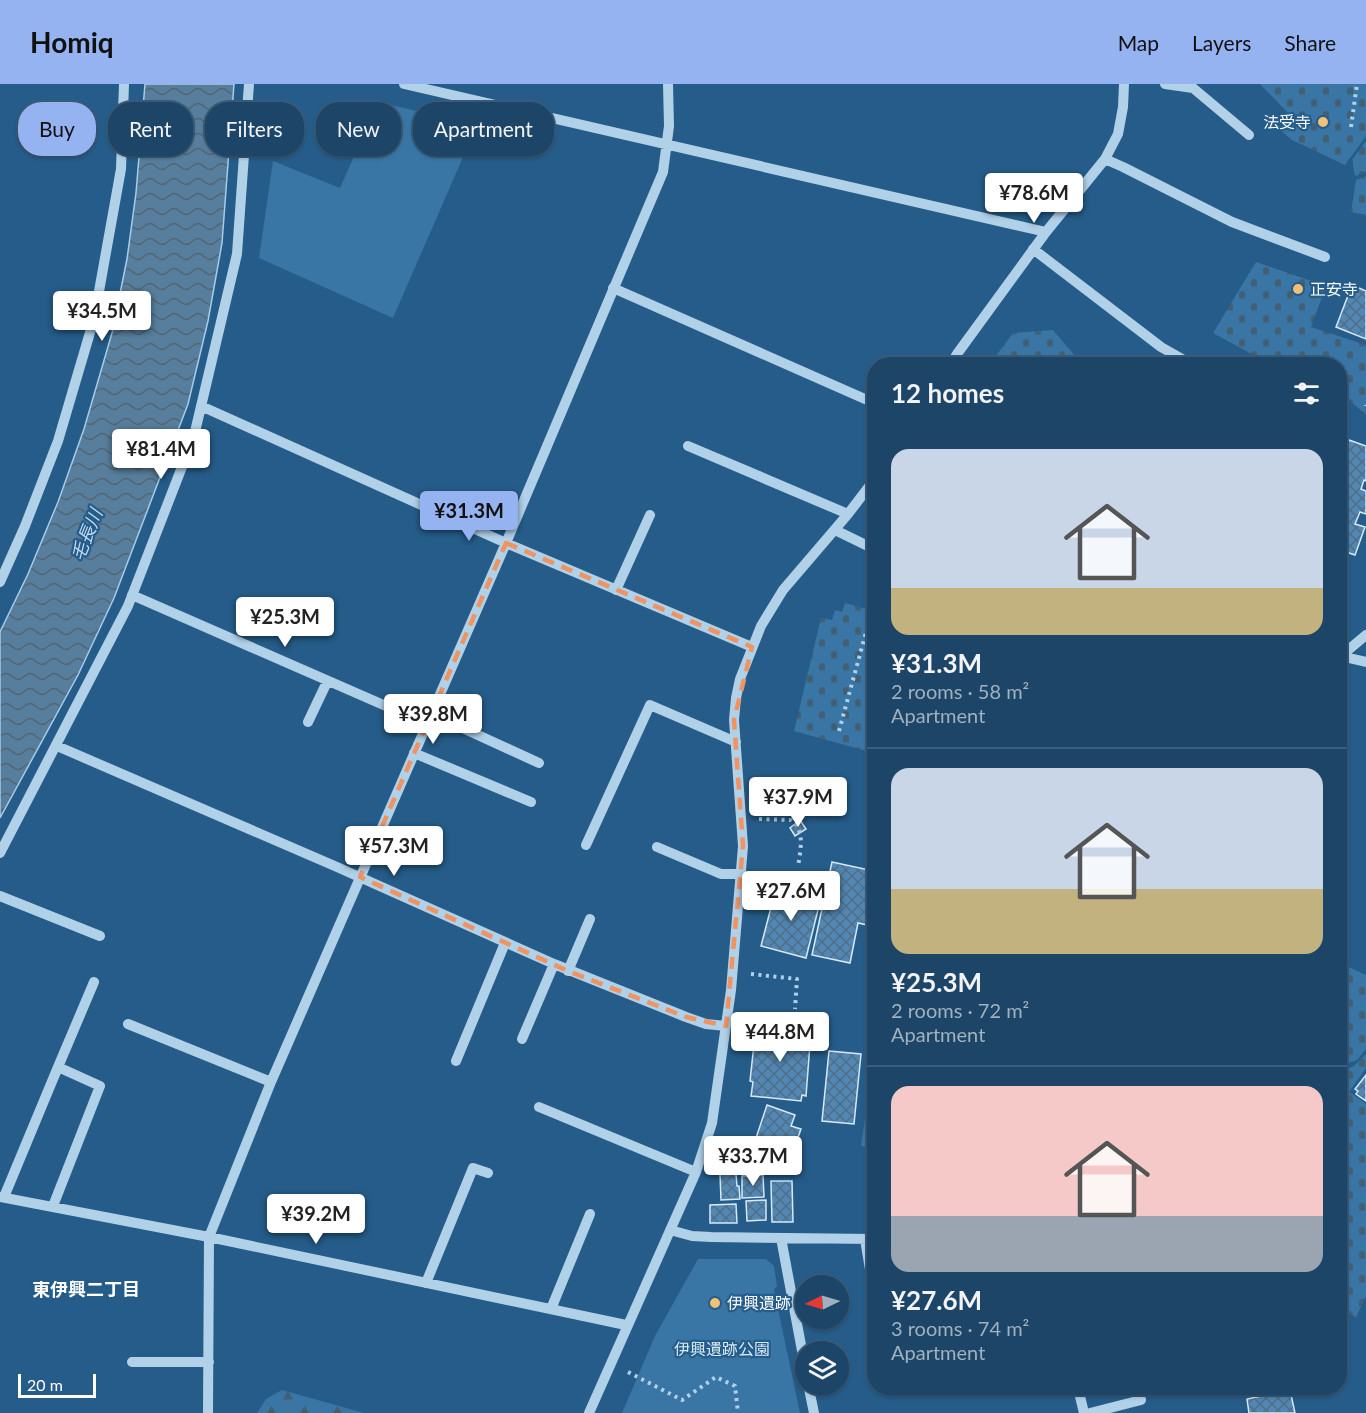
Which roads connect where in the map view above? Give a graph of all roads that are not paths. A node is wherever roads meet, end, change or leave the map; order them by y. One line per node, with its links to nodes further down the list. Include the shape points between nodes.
1 (124, 84): 25 (street, via 121,169 94,320 58,441)
2 (249, 84): 17 (street, via 237,254)
3 (404, 84): 8 (street)
4 (668, 84): 8 (street)
5 (1124, 84): 9 (street, via 1118,134)
6 (1165, 84): 7 (street, via 1193,88)
7 (1249, 135)
8 (667, 145): 10 (street); 13 (street, via 663,172)
9 (1105, 159): 10 (street); 12 (street, via 1232,222)
10 (1046, 232): 11 (street)
11 (1033, 249): 14 (street); 15 (street)
12 (1325, 257)
13 (613, 288): 16 (street); 23 (street)
14 (955, 357)
15 (1179, 357)
16 (867, 400)
17 (201, 406): 23 (street); 27 (street, via 194,436)
18 (688, 446): 20 (street)
19 (867, 489): 20 (street)
20 (848, 514): 22 (street)
21 (650, 515): 26 (street)
22 (835, 530): 24 (street); 29 (street, via 783,590)
23 (506, 543): 26 (street); 34 (street)
24 (867, 546)
25 (0, 582)
26 (616, 590): 29 (street)
27 (132, 595): 33 (street); 37 (street)
28 (1366, 635): 30 (street)
29 (752, 647): 36 (street, via 736,698)
30 (1347, 650)
31 (1347, 658): 32 (street)
32 (1366, 662)
33 (327, 682): 34 (street); 35 (street)
34 (429, 719): 38 (street); 39 (street)
35 (308, 722)
36 (736, 741): 41 (street, via 650,705); 44 (street, via 742,811)
37 (57, 746): 43 (street); 45 (street)
38 (414, 753): 40 (street); 45 (street)
39 (539, 763)
40 (531, 802)
41 (586, 845)
42 (657, 847): 44 (street, via 721,874)
43 (0, 853)
44 (740, 874): 54 (street)
45 (360, 877): 49 (street); 58 (street)
46 (0, 896): 48 (street)
47 (590, 919): 51 (street)
48 (100, 936)
49 (505, 943): 50 (street); 56 (street)
50 (554, 964): 51 (street); 55 (street)
51 (568, 971): 54 (street, via 706,1024)
52 (94, 982): 57 (street)
53 (128, 1024): 58 (street)
54 (726, 1026): 60 (street, via 712,1123)
55 (522, 1039)
56 (456, 1061)
57 (58, 1067): 62 (street); 63 (street, via 100,1086)
58 (271, 1082): 66 (street)
59 (539, 1107): 60 (street)
60 (696, 1172): 65 (street)
61 (488, 1173): 69 (street, via 473,1168)
62 (2, 1197): 63 (street)
63 (52, 1206): 66 (street)
64 (590, 1214): 70 (street)
65 (670, 1230): 67 (street, via 692,1236); 71 (street)
66 (209, 1237): 69 (street); 74 (street)
67 (781, 1238): 68 (street); 72 (street)
68 (867, 1239)
69 (426, 1282): 70 (street)
70 (551, 1309): 71 (street)
71 (626, 1325): 79 (street)
72 (800, 1341)
73 (132, 1362): 74 (street)
74 (208, 1362): 78 (street)
75 (810, 1395): 80 (street)
76 (1080, 1395): 81 (street)
77 (1140, 1395): 82 (street, via 1141,1400)
78 (208, 1413)
79 (589, 1413)
80 (814, 1413)
81 (1084, 1413)
82 (1090, 1413)

